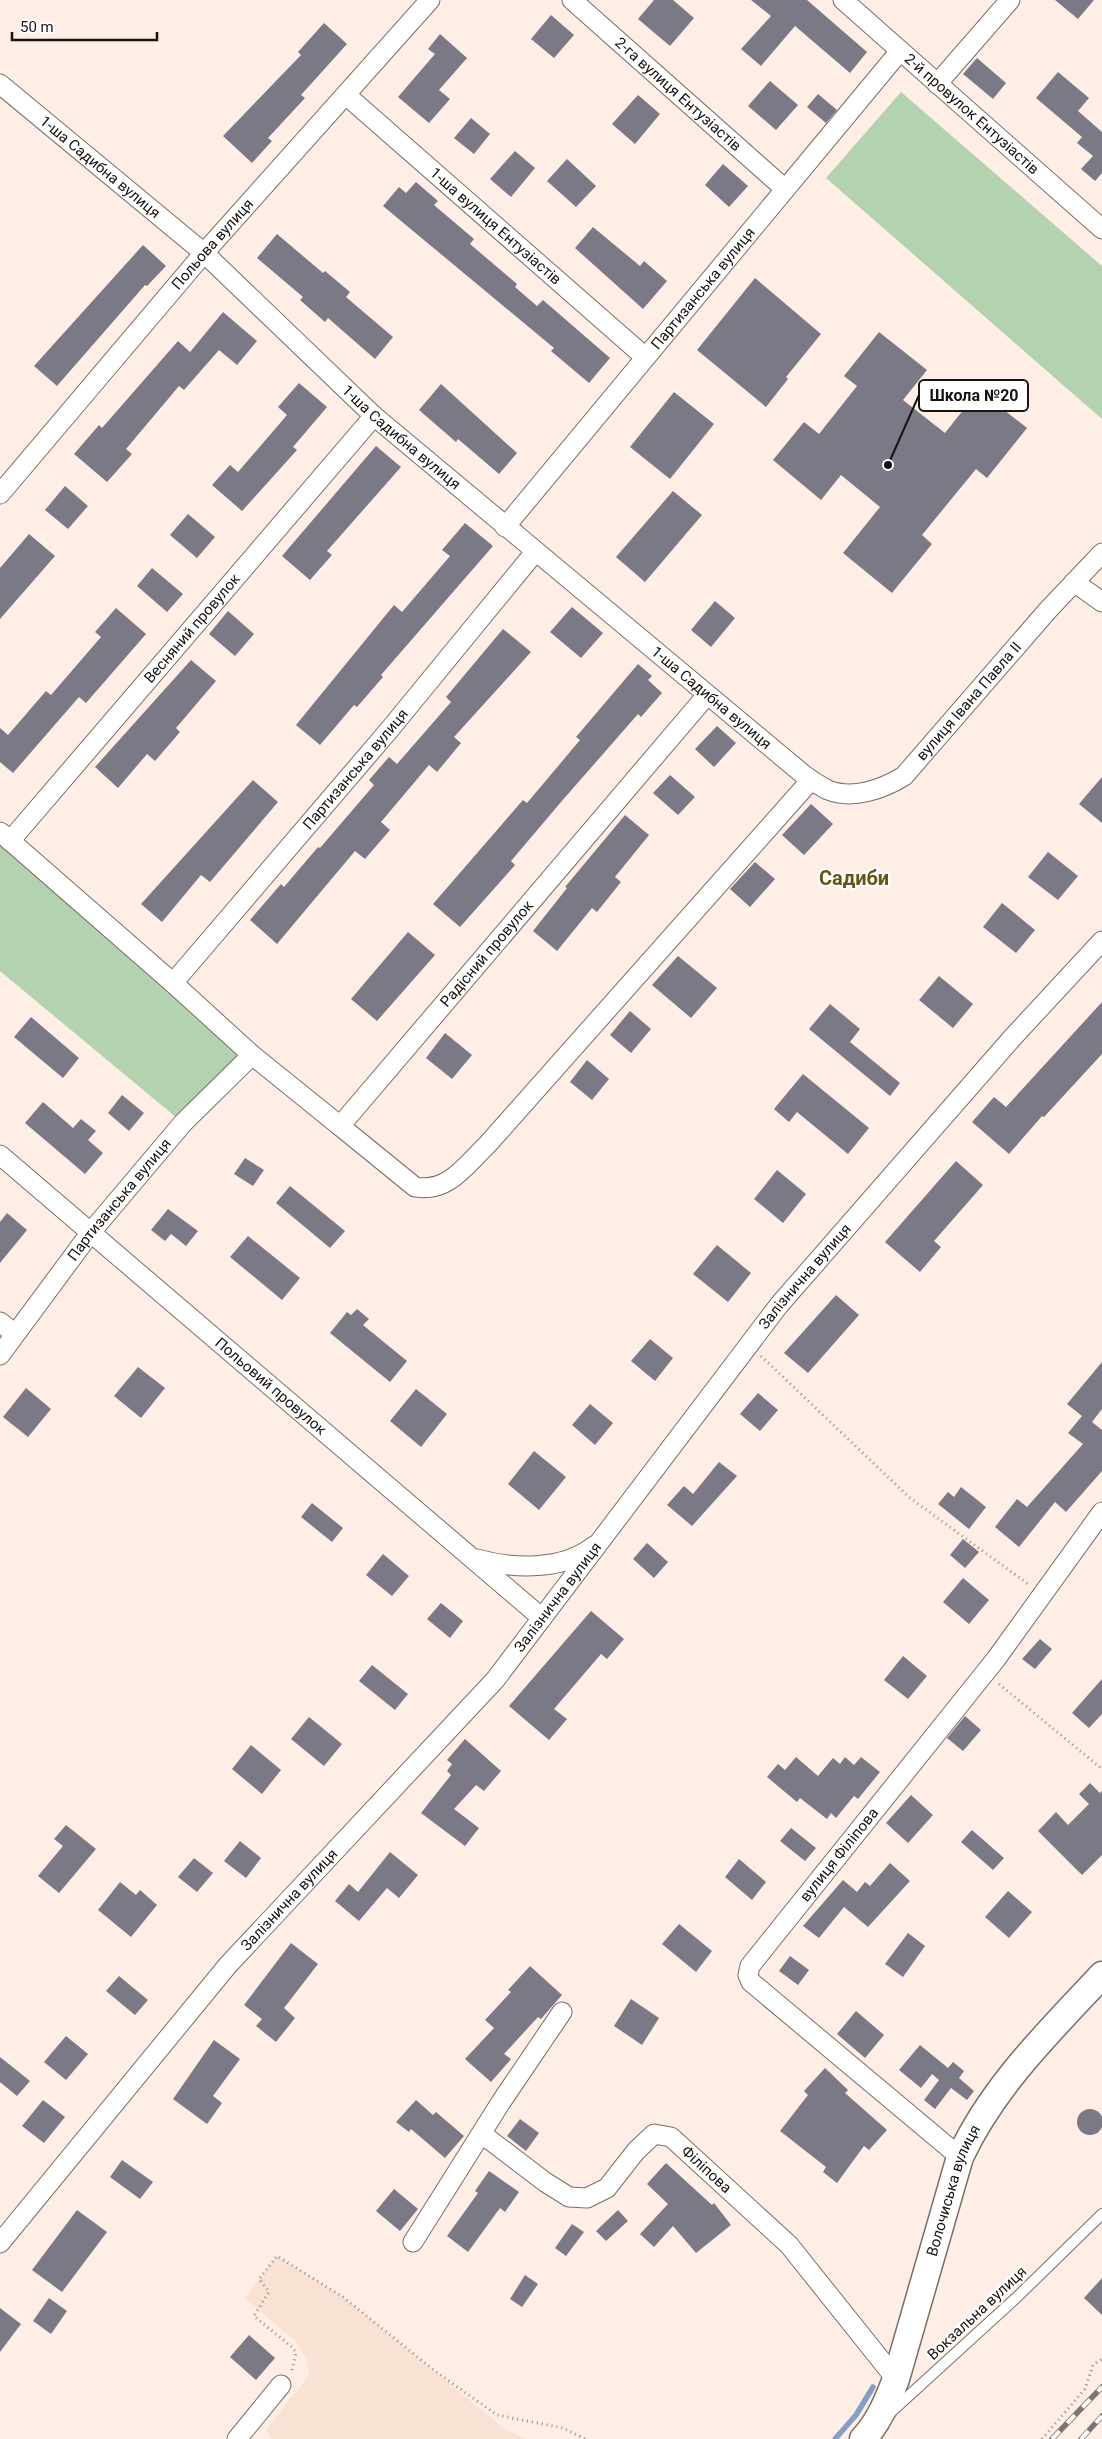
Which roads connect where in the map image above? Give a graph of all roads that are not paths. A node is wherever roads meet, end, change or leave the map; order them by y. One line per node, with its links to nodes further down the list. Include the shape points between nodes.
1 (430, 0): 8 (street, Польова вулиця)
2 (572, 0): 9 (street, 2-га вулиця Ентузіастів)
3 (843, 0): 5 (street, 2-й провулок Ентузіастів)
4 (1010, 0): 7 (street)
5 (900, 50): 7 (street, 2-й провулок Ентузіастів); 9 (street, Партизанська вулиця)
6 (0, 84): 11 (street, 1-ша Садибна вулиця)
7 (937, 84): 10 (street, 2-й провулок Ентузіастів)
8 (346, 95): 11 (street, Польова вулиця); 12 (street, 1-ша вулиця Ентузіастів)
9 (785, 189): 12 (street, Партизанська вулиця)
10 (1101, 225)
11 (204, 253): 13 (street, 1-ша Садибна вулиця); 14 (street, Польова вулиця)
12 (645, 357): 15 (street, Партизанська вулиця)
13 (374, 416): 15 (street, 1-ша Садибна вулиця); 22 (street, Весняний провулок)
14 (0, 494)
15 (505, 527): 16 (street, 1-ша Садибна вулиця)
16 (535, 552): 20 (street, 1-ша Садибна вулиця); 24 (street, Партизанська вулиця, via 390,729)
17 (1102, 553): 18 (street, вулиця Івана Павла II)
18 (1074, 582): 19 (street); 21 (street, вулиця Івана Павла II, via 904,776 886,787 850,793 829,790)
19 (1102, 602)
20 (707, 695): 21 (street, 1-ша Садибна вулиця); 26 (street, Радісний провулок)
21 (811, 780): 26 (street, via 487,1144 446,1184 428,1190 415,1188)
22 (5, 836): 24 (street)
23 (1102, 941): 33 (street, Залізнична вулиця, via 994,1058 780,1304)
24 (173, 982): 25 (street)
25 (252, 1055): 26 (street); 28 (street, Партизанська вулиця, via 183,1123)
26 (340, 1126)
27 (0, 1155): 28 (street, Польовий провулок)
28 (91, 1232): 30 (street, Партизанська вулиця); 34 (street, Польовий провулок)
29 (0, 1322): 30 (street)
30 (15, 1334): 31 (street, Партизанська вулиця)
31 (0, 1355)
32 (1102, 1512): 39 (street, вулиця Філіпова, via 985,1673 754,1958 748,1975 751,1982)
33 (606, 1536): 34 (street, via 582,1556 559,1562 501,1566); 35 (street, Залізнична вулиця)
34 (471, 1557): 35 (street, Польовий провулок)
35 (542, 1618): 42 (street, Залізнична вулиця, via 494,1680 228,1965)
36 (1102, 1976): 39 (main road, Волочиська вулиця, via 1000,2088)
37 (562, 2012): 38 (street)
38 (482, 2134): 41 (street); 43 (street, Філіпова, via 544,2182 569,2197 587,2198 607,2188 654,2134 671,2137 790,2245)
39 (960, 2157): 43 (main road, Волочиська вулиця)
40 (1102, 2214): 45 (lane, Вокзальна вулиця)
41 (413, 2242)
42 (0, 2243)
43 (896, 2379): 45 (main road, Волочиська вулиця, via 888,2401)
44 (281, 2385): 46 (street)
45 (867, 2435)
46 (237, 2439)

